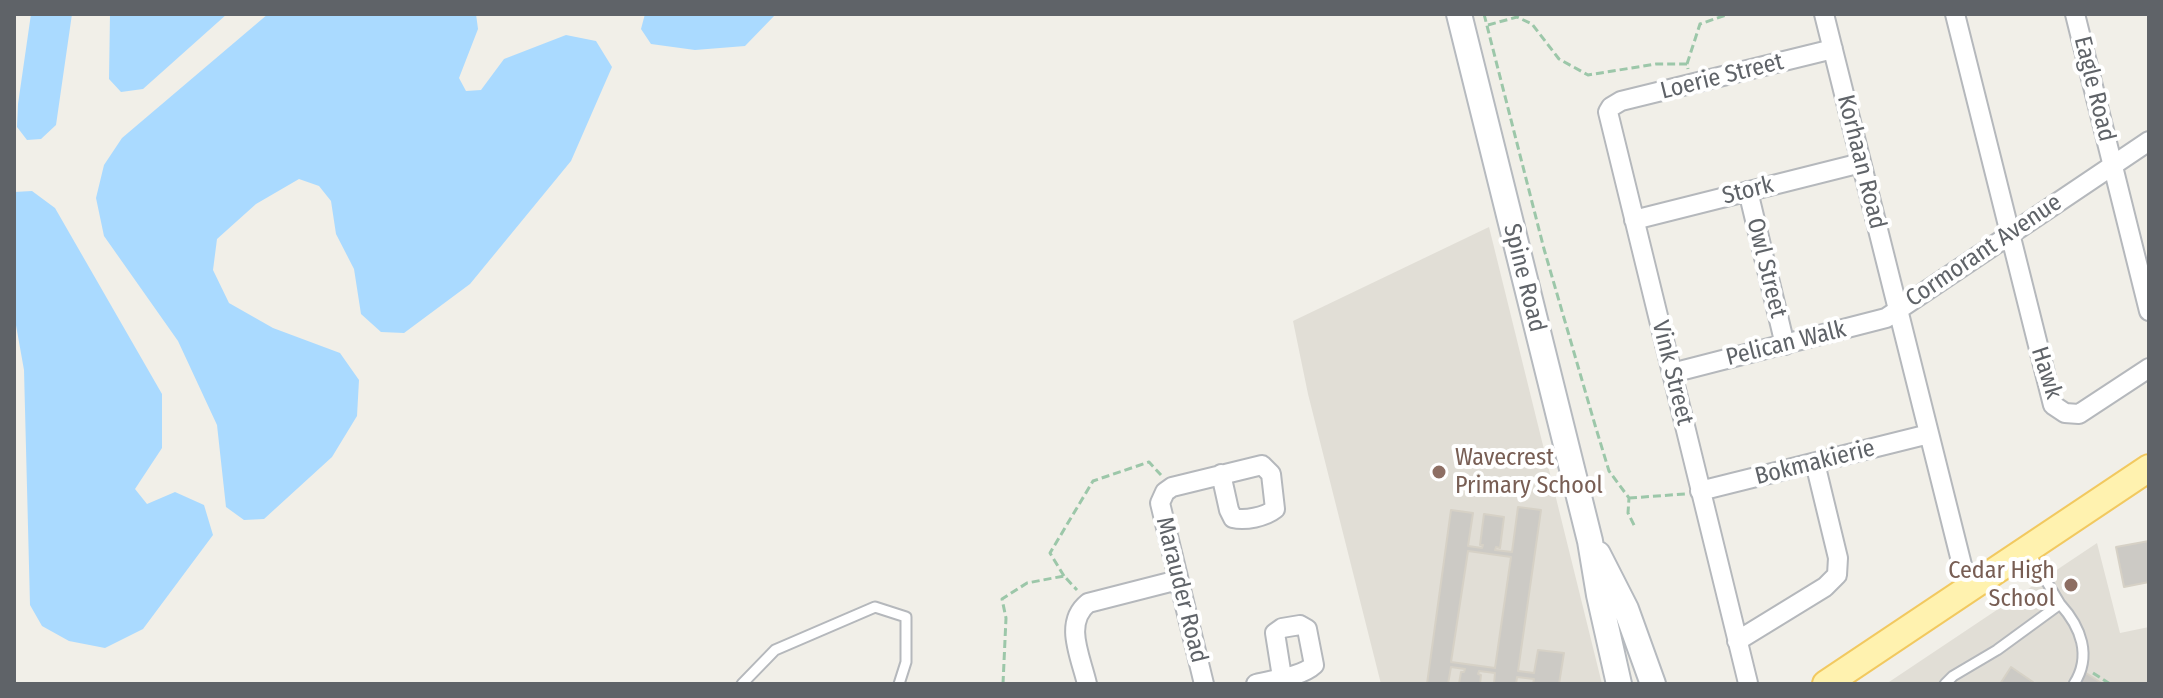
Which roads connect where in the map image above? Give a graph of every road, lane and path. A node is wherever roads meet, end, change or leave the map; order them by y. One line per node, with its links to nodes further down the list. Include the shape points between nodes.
1 (1459, 14): 31 (main road, Spine Road)
2 (1484, 14): 7 (path)
3 (1729, 14): 9 (path, via 1700,24)
4 (1824, 14): 8 (street, Korhaan Road)
5 (1955, 14): 17 (street)
6 (2075, 14): 14 (street, Eagle Road)
7 (1487, 25): 9 (path, via 1517,17 1532,24 1559,59 1588,75); 29 (path, via 1595,425 1609,471)
8 (1833, 49): 10 (street, Loerie Street); 13 (street, Korhaan Road)
9 (1687, 64): 10 (path)
10 (1694, 84): 11 (street, Loerie Street)
11 (1611, 107): 16 (street, Vink Street)
12 (2149, 141): 14 (street, Cormorant Avenue)
13 (1861, 163): 15 (street, Stork); 18 (street, Korhaan Road)
14 (2113, 164): 17 (street, Cormorant Avenue); 19 (street)
15 (1748, 191): 16 (street, Stork); 20 (street, Owl Street)
16 (1634, 220): 22 (street, Vink Street)
17 (2009, 234): 18 (street, Cormorant Avenue); 21 (street, Hawk, via 2050,398 2058,410 2086,412)
18 (1898, 309): 20 (street, Pelican Walk, via 1871,323); 23 (street, Cormorant Avenue)
19 (2149, 311)
20 (1785, 345): 22 (street, Pelican Walk)
21 (2149, 368)
22 (1672, 373): 27 (street, Vink Street)
23 (1929, 434): 24 (street, Bokmakierie); 35 (street, Cormorant Avenue)
24 (1815, 463): 27 (street, Bokmakierie); 38 (street, via 1838,558 1837,575)
25 (2149, 468): 32 (main road)
26 (1221, 474): 28 (street)
27 (1700, 491): 29 (path); 38 (street, Vink Street)
28 (1168, 492): 33 (path, via 1149,462 1093,481 1050,553); 34 (street, Marauder Road, via 1161,512)
29 (1629, 498): 30 (path, via 1628,513)
30 (1635, 527)
31 (1590, 541): 48 (main road, Spine Road); 49 (main road, Spine Road, via 1626,609)
32 (2027, 549): 35 (main road); 37 (lane)
33 (1064, 576): 36 (path); 44 (path, via 1027,583 1002,599)
34 (1178, 580): 36 (street); 46 (street, Marauder Road)
35 (1968, 589): 50 (main road)
36 (1088, 603): 45 (street, via 1074,628)
37 (2060, 604): 39 (lane, via 2073,618); 51 (lane)
38 (1737, 641): 41 (street, Vink Street)
39 (2084, 668): 52 (lane); 53 (path)
40 (1282, 677): 47 (street)
41 (1748, 683)
42 (742, 684): 43 (lane, via 775,650 875,607 906,617 906,662)
43 (899, 684)
44 (1003, 684)
45 (1087, 684)
46 (1204, 684)
47 (1256, 684)
48 (1619, 684)
49 (1653, 684)
50 (1826, 684)
51 (1945, 684)
52 (2074, 684)
53 (2110, 684)

